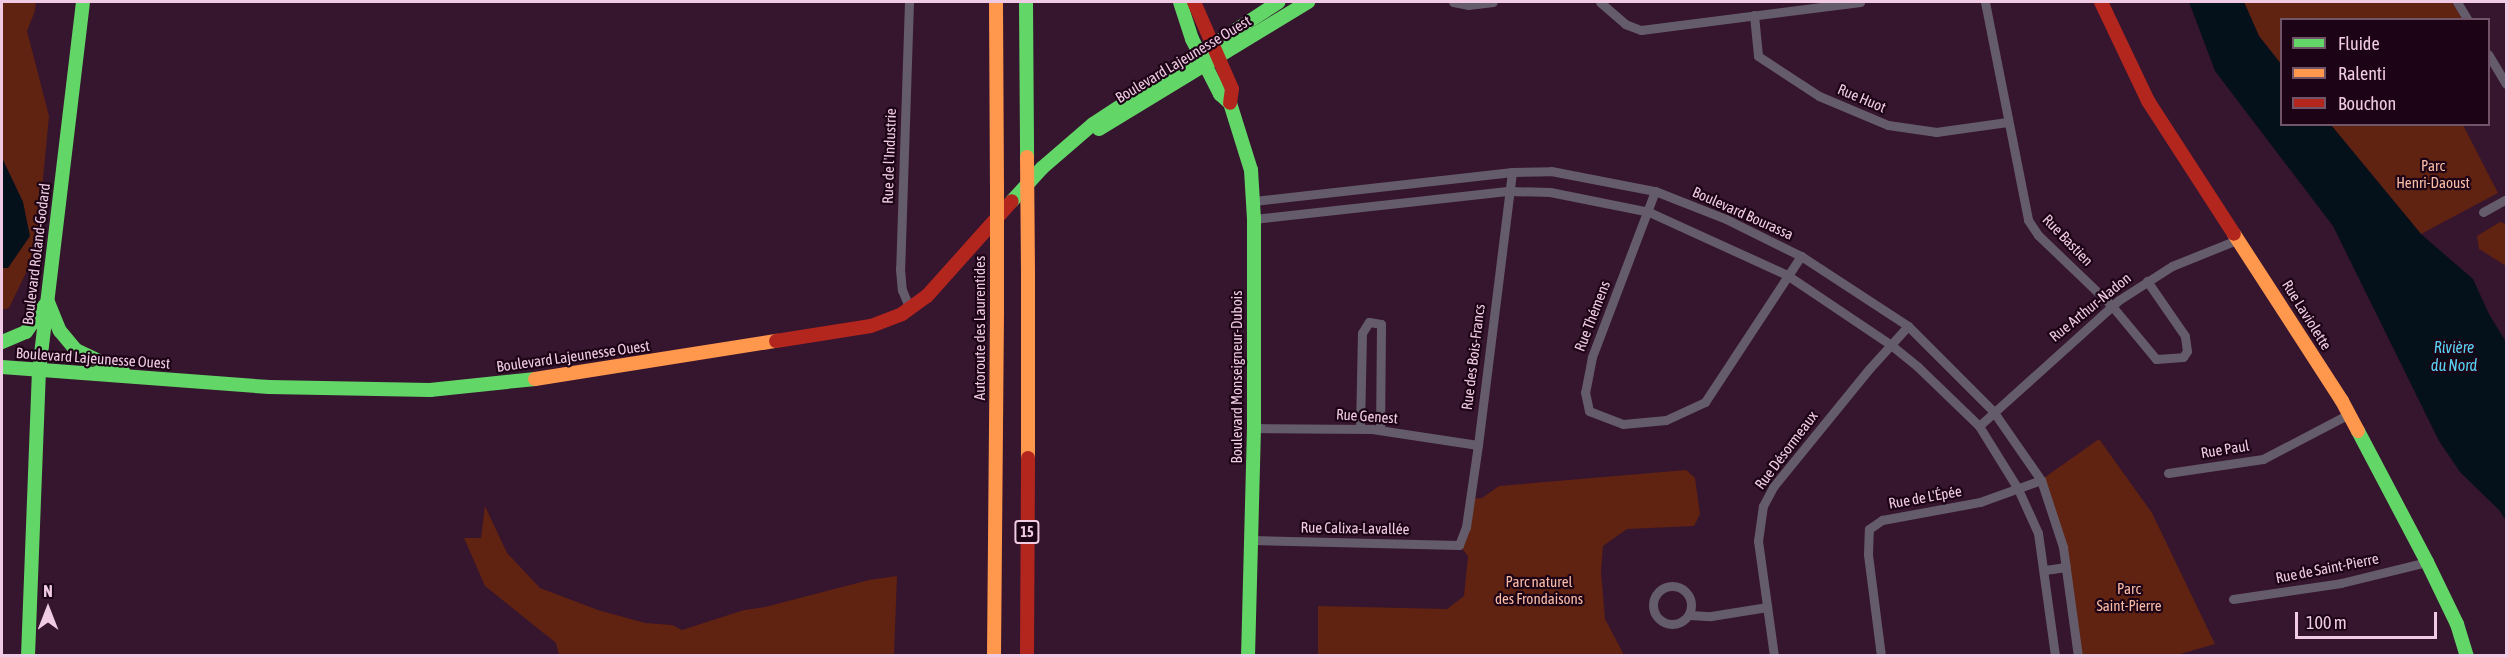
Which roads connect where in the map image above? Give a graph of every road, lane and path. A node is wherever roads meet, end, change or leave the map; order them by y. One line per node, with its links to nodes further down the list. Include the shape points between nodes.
1 (83, 2): 34 (main road, Boulevard Roland-Godard)
2 (909, 2): 36 (street, Rue de l'Industrie, via 900,269 902,290)
3 (996, 2): 62 (main road, Autoroute des Laurentides / 15, bridge)
4 (1026, 2): 63 (main road, 15, bridge)
5 (1180, 2): 18 (main road, Boulevard Monseigneur-Dubois, via 1186,24)
6 (1194, 2): 18 (main road, Boulevard Monseigneur-Dubois)
7 (1279, 2): 18 (main road, Boulevard Lajeunesse Ouest)
8 (1308, 2): 18 (main road, Boulevard Lajeunesse Ouest)
9 (1453, 2): 10 (street)
10 (1493, 2)
11 (1600, 2): 16 (street, via 1625,24 1641,30)
12 (1860, 2): 16 (street)
13 (1985, 2): 21 (street, Rue Bastien)
14 (2101, 2): 30 (main road, Rue Laviolette, via 2148,101)
15 (2457, 2): 17 (street)
16 (1754, 15): 21 (street, Rue Huot, via 1758,56 1819,96 1898,127 1936,132)
17 (2467, 18)
18 (1208, 56): 26 (main road, Boulevard Monseigneur-Dubois, via 1232,89 1230,103 1251,170); 36 (main road, Boulevard Lajeunesse Ouest, via 1123,116 1073,141 1042,168 932,292)
19 (2490, 57): 20 (street)
20 (2506, 84)
21 (2007, 122): 35 (street, Rue Bastien, via 2028,220 2038,235)
22 (1512, 172): 23 (street, Rue des Bois-Francs); 24 (street, Boulevard Bourassa, via 1551,171); 26 (street, Boulevard Bourassa)
23 (1509, 191): 27 (street, via 1550,192); 29 (street); 49 (street, Rue des Bois-Francs)
24 (1655, 191): 27 (street, Rue Thémens); 31 (street, Boulevard Bourassa, via 1726,219)
25 (2506, 199): 28 (street)
26 (1254, 201): 29 (main road, Boulevard Monseigneur-Dubois)
27 (1649, 212): 32 (street); 32 (street, Rue Thémens, via 1592,357 1585,392 1589,411 1623,424 1666,420 1705,402)
28 (2484, 212)
29 (1254, 219): 46 (main road, Boulevard Monseigneur-Dubois)
30 (2239, 239): 33 (street, Rue Arthur-Nadon); 44 (main road, Rue Laviolette)
31 (1801, 256): 32 (street, Rue Thémens); 37 (street, Boulevard Bourassa)
32 (1787, 275): 39 (street)
33 (2147, 280): 35 (street, Rue Arthur-Nadon); 35 (street, Rue Bastien, via 2185,336 2187,351 2183,357 2156,359)
34 (47, 300): 38 (main road, via 26,332); 41 (main road, Boulevard Roland-Godard); 42 (main road, via 60,331 76,350)
35 (2112, 306): 43 (street, Rue Arthur-Nadon)
36 (910, 309): 42 (main road, Boulevard Lajeunesse Ouest, via 881,323 858,328 498,384 430,390 269,387)
37 (1908, 326): 39 (street, Rue Désormeaux); 43 (street, Boulevard Bourassa)
38 (2, 342)
39 (1891, 345): 45 (street); 59 (street, Rue Désormeaux, via 1773,487 1763,506 1758,541)
40 (2, 368): 41 (main road, Boulevard Lajeunesse Ouest)
41 (39, 371): 42 (main road, Boulevard Lajeunesse Ouest); 61 (main road, Boulevard Roland-Godard)
42 (134, 377)
43 (1993, 411): 45 (street, Rue Arthur-Nadon); 51 (street, Boulevard Bourassa)
44 (2349, 414): 50 (street, Rue Paul, via 2263,459); 55 (main road, Rue Laviolette)
45 (1979, 426): 52 (street)
46 (1254, 428): 47 (street, Rue Genest); 53 (main road, Boulevard Monseigneur-Dubois)
47 (1360, 428): 48 (street, Rue Genest); 48 (street, via 1362,333 1369,322 1382,324)
48 (1380, 429): 49 (street, Rue Genest)
49 (1478, 445): 54 (street, Rue des Bois-Francs, via 1466,527)
50 (2168, 473)
51 (2041, 480): 52 (street, Rue de L'Épée); 56 (street, Boulevard Bourassa)
52 (2019, 489): 57 (street, via 2038,534); 66 (street, Rue de L'Épée, via 1980,502 1882,520 1869,529 1868,554)
53 (1251, 540): 54 (street, Rue Calixa-Lavallée); 64 (main road, Boulevard Monseigneur-Dubois)
54 (1459, 545)
55 (2427, 562): 58 (street, Rue de Saint-Pierre, via 2341,583); 69 (main road, Rue Laviolette, via 2457,624)
56 (2066, 567): 57 (street); 68 (street, Boulevard Bourassa)
57 (2045, 570): 67 (street)
58 (2234, 599)
59 (1767, 607): 60 (street, via 1711,616); 65 (street, Rue Désormeaux)
60 (1689, 615): 60 (street, via 1679,623 1666,623 1653,609 1656,596 1670,586 1682,589 1691,603)
61 (28, 656)
62 (994, 656)
63 (1027, 656)
64 (1248, 656)
65 (1774, 656)
66 (1881, 656)
67 (2055, 656)
68 (2078, 656)
69 (2467, 656)

